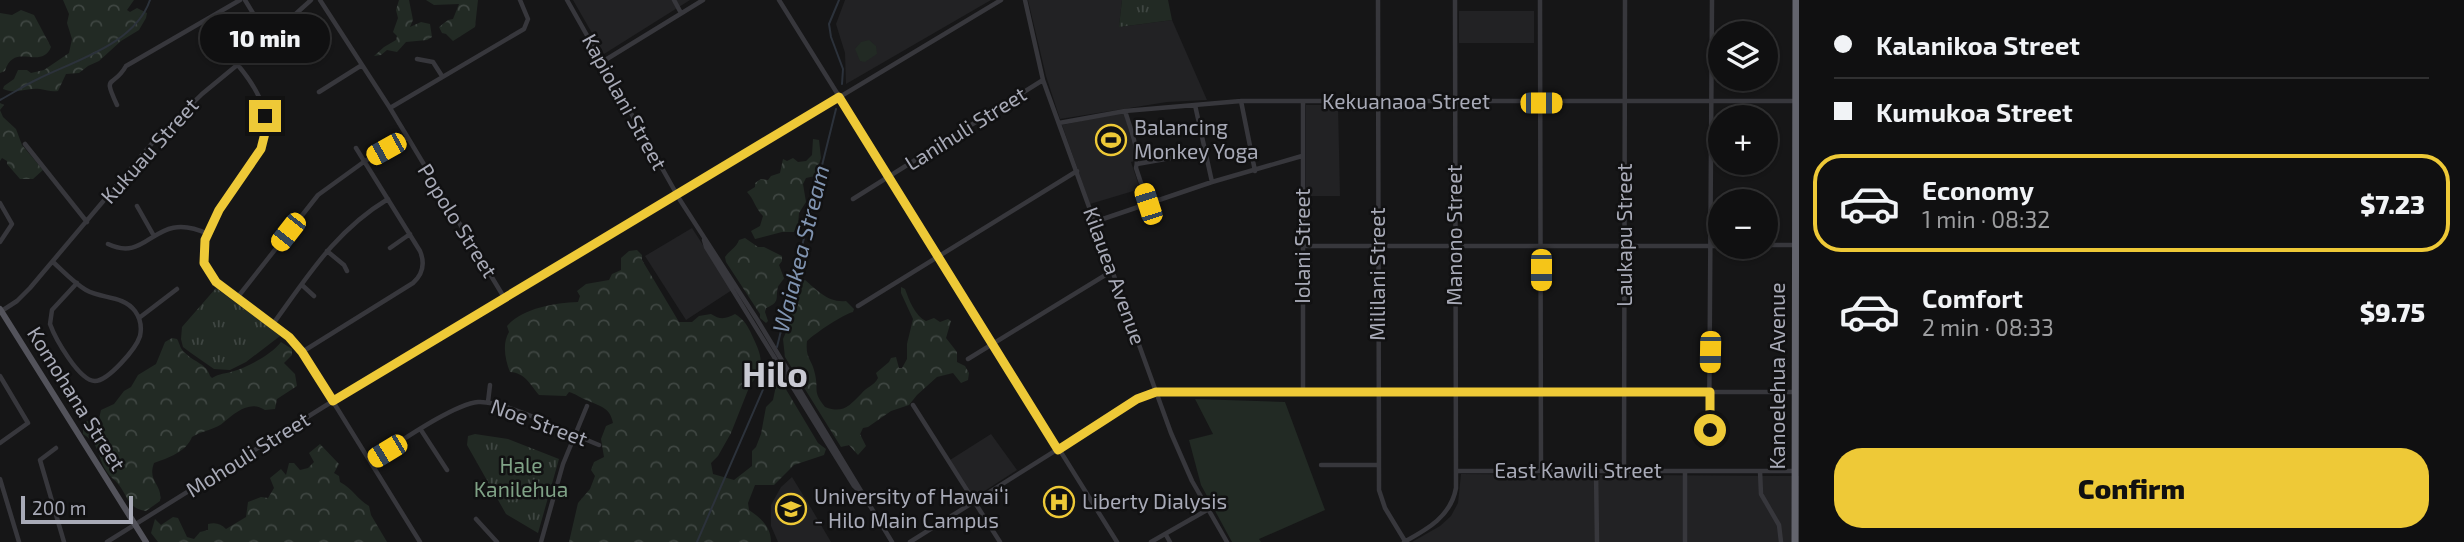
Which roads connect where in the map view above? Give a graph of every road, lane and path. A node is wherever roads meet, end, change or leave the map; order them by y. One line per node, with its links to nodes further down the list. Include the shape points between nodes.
1 (242, 0): 18 (street); 35 (street, via 125,66 108,86)
2 (311, 0): 18 (street, Kukuau Street)
3 (320, 0): 22 (street, Popolo Street)
4 (519, 0): 23 (street, via 528,19 526,28)
5 (567, 0): 20 (street, Kapiolani Street)
6 (674, 0): 17 (street)
7 (703, 0): 17 (street)
8 (779, 0): 26 (street)
9 (1001, 0): 26 (street, Mohouli Street)
10 (1025, 0): 24 (street, Kilauea Avenue)
11 (1378, 0): 29 (street, Mililani Street)
12 (1455, 0): 31 (street, Manono Street)
13 (1540, 0): 33 (street)
14 (1625, 0): 32 (street, Laukapu Street)
15 (1712, 0): 34 (street)
16 (1796, 0): 30 (highway, Kanoelehua Avenue)
17 (681, 13): 20 (street)
18 (268, 38): 21 (street, Kukuau Street)
19 (416, 60): 23 (street, via 433,62)
20 (602, 62): 52 (street, Kapiolani Street)
21 (236, 64): 58 (street, Kukuau Street, via 154,141); 60 (street, via 261,100 265,133 258,156 219,210)
22 (362, 65): 25 (street); 37 (street, Popolo Street)
23 (442, 76): 37 (street)
24 (1043, 80): 39 (street, Kilauea Avenue); 49 (street, Lanihuli Street)
25 (319, 92)
26 (839, 97): 49 (street); 52 (street, Mohouli Street)
27 (1241, 101): 28 (street, Kekuanaoa Street); 36 (street, Kekuanaoa Street); 48 (street)
28 (1304, 101): 29 (street, Kekuanaoa Street); 44 (street, Iolani Street)
29 (1378, 101): 31 (street, Kekuanaoa Street); 68 (street, Mililani Street)
30 (1797, 101): 34 (street, Kekuanaoa Street); 73 (highway, Kanoelehua Avenue)
31 (1455, 102): 33 (street, Kekuanaoa Street); 66 (street, Manono Street)
32 (1624, 102): 33 (street, Kekuanaoa Street); 34 (street, Kekuanaoa Street); 70 (street, Laukapu Street)
33 (1541, 103): 69 (street)
34 (1712, 103): 51 (street)
35 (117, 105)
36 (1195, 105): 38 (street, Kekuanaoa Street); 43 (street)
37 (390, 108): 40 (street, Popolo Street)
38 (1125, 111): 39 (street, Kekuanaoa Street); 46 (street)
39 (1059, 123): 47 (street, Kilauea Avenue)
40 (407, 138): 45 (street); 86 (street, Popolo Street)
41 (25, 144): 58 (street)
42 (356, 148): 45 (street)
43 (1205, 152): 46 (street); 50 (street)
44 (1302, 156): 48 (street); 67 (street, Iolani Street)
45 (365, 161): 53 (street); 85 (street, via 318,195)
46 (1137, 164): 56 (street)
47 (1077, 171): 59 (street, Kilauea Avenue); 76 (street)
48 (1255, 171): 50 (street)
49 (889, 177): 54 (street, Lanihuli Street); 76 (street)
50 (1212, 182): 56 (street)
51 (1712, 189)
52 (677, 195): 63 (street, Kapiolani Street); 86 (street, Mohouli Street)
53 (387, 199): 61 (street); 75 (street, via 360,217)
54 (853, 199)
55 (0, 203): 64 (street, via 12,223)
56 (1148, 204): 59 (street)
57 (137, 206): 62 (street)
58 (87, 222): 78 (street, Kukuau Street)
59 (1094, 222): 80 (street, Kilauea Avenue)
60 (208, 234): 62 (street, via 173,226); 85 (street, via 203,249 206,267 213,279)
61 (410, 234): 74 (street); 92 (street, via 423,261 417,279)
62 (154, 236): 65 (street, via 127,250)
63 (704, 240): 94 (street, Kapiolani Street); 94 (street, Kapiolani Street)
64 (0, 242)
65 (108, 244)
66 (1455, 245): 68 (street); 69 (street); 101 (street, Manono Street)
67 (1303, 246): 68 (street); 100 (street, Iolani Street)
68 (1377, 246): 97 (street, Mililani Street)
69 (1541, 246): 70 (street); 102 (street)
70 (1625, 246): 71 (street); 98 (street, Laukapu Street)
71 (1708, 246)
72 (1778, 246): 73 (street)
73 (1797, 246): 104 (highway, Kanoelehua Avenue)
74 (390, 247)
75 (327, 251): 79 (street); 82 (street)
76 (938, 256): 87 (street); 91 (street)
77 (1712, 259): 103 (street)
78 (52, 262): 81 (street); 88 (street, Kukuau Street, via 19,299)
79 (347, 271)
80 (1112, 271): 91 (street); 99 (street, Kilauea Avenue)
81 (77, 283): 89 (street, via 126,303); 89 (street, via 52,310 49,321 85,378 98,381 110,374 137,342)
82 (302, 285): 84 (street); 90 (street)
83 (177, 289): 89 (street)
84 (314, 296)
85 (237, 298): 90 (street)
86 (505, 299): 105 (street, Mohouli Street)
87 (858, 306)
88 (0, 311): 131 (main road, Komohana Street)
89 (139, 318)
90 (273, 324): 92 (street)
91 (992, 344): 93 (street); 115 (street)
92 (302, 352): 105 (street)
93 (968, 359)
94 (783, 366): 140 (street, Kapiolani Street)
95 (0, 378): 111 (street, via 28,424)
96 (490, 385): 106 (street)
97 (1378, 391): 100 (street); 101 (street); 118 (street, Mililani Street)
98 (1626, 391): 102 (street); 103 (street); 123 (street, Laukapu Street)
99 (1156, 392): 100 (street); 115 (street, via 1137,399); 129 (street, Kilauea Avenue)
100 (1303, 392)
101 (1456, 392): 102 (street); 120 (street, Manono Street)
102 (1540, 392): 121 (street)
103 (1710, 392): 104 (street); 113 (street)
104 (1795, 392): 126 (highway, Kanoelehua Avenue)
105 (333, 401): 116 (street); 131 (street, Mohouli Street)
106 (488, 402): 109 (street, Noe Street, via 457,408); 110 (street, Noe Street)
107 (587, 405): 110 (street)
108 (912, 405): 128 (street)
109 (421, 430): 116 (street, Noe Street); 119 (street)
110 (574, 435): 112 (street, Noe Street); 139 (street)
111 (0, 443)
112 (599, 445)
113 (1710, 445)
114 (56, 448): 134 (street, via 45,454 40,464)
115 (1058, 450): 128 (street); 143 (street)
116 (370, 461): 137 (street)
117 (1321, 465): 118 (street)
118 (1377, 465): 147 (street, Mililani Street, via 1385,508)
119 (447, 470)
120 (1456, 471): 121 (street, East Kawili Street); 147 (street, via 1449,510)
121 (1541, 471): 122 (street, East Kawili Street)
122 (1596, 471): 123 (street, East Kawili Street); 148 (street)
123 (1624, 471): 124 (street, East Kawili Street)
124 (1685, 471): 125 (street, East Kawili Street); 149 (street)
125 (1760, 471): 126 (street, East Kawili Street); 150 (street, via 1761,494 1779,525)
126 (1798, 471): 151 (highway, Kanoelehua Avenue)
127 (0, 479): 133 (street)
128 (975, 502): 141 (street); 142 (street)
129 (1207, 510): 132 (street); 146 (street, Kilauea Avenue)
130 (476, 519): 138 (street)
131 (135, 525): 135 (street, Mohouli Street); 136 (main road, Komohana Street)
132 (1166, 535): 144 (street); 145 (street)
133 (19, 542)
134 (64, 542)
135 (107, 542)
136 (146, 542)
137 (420, 542)
138 (497, 542)
139 (541, 542)
140 (892, 542)
141 (909, 542)
142 (1000, 542)
143 (1117, 542)
144 (1151, 542)
145 (1170, 542)
146 (1227, 542)
147 (1405, 542)
148 (1597, 542)
149 (1685, 542)
150 (1781, 542)
151 (1795, 542)

